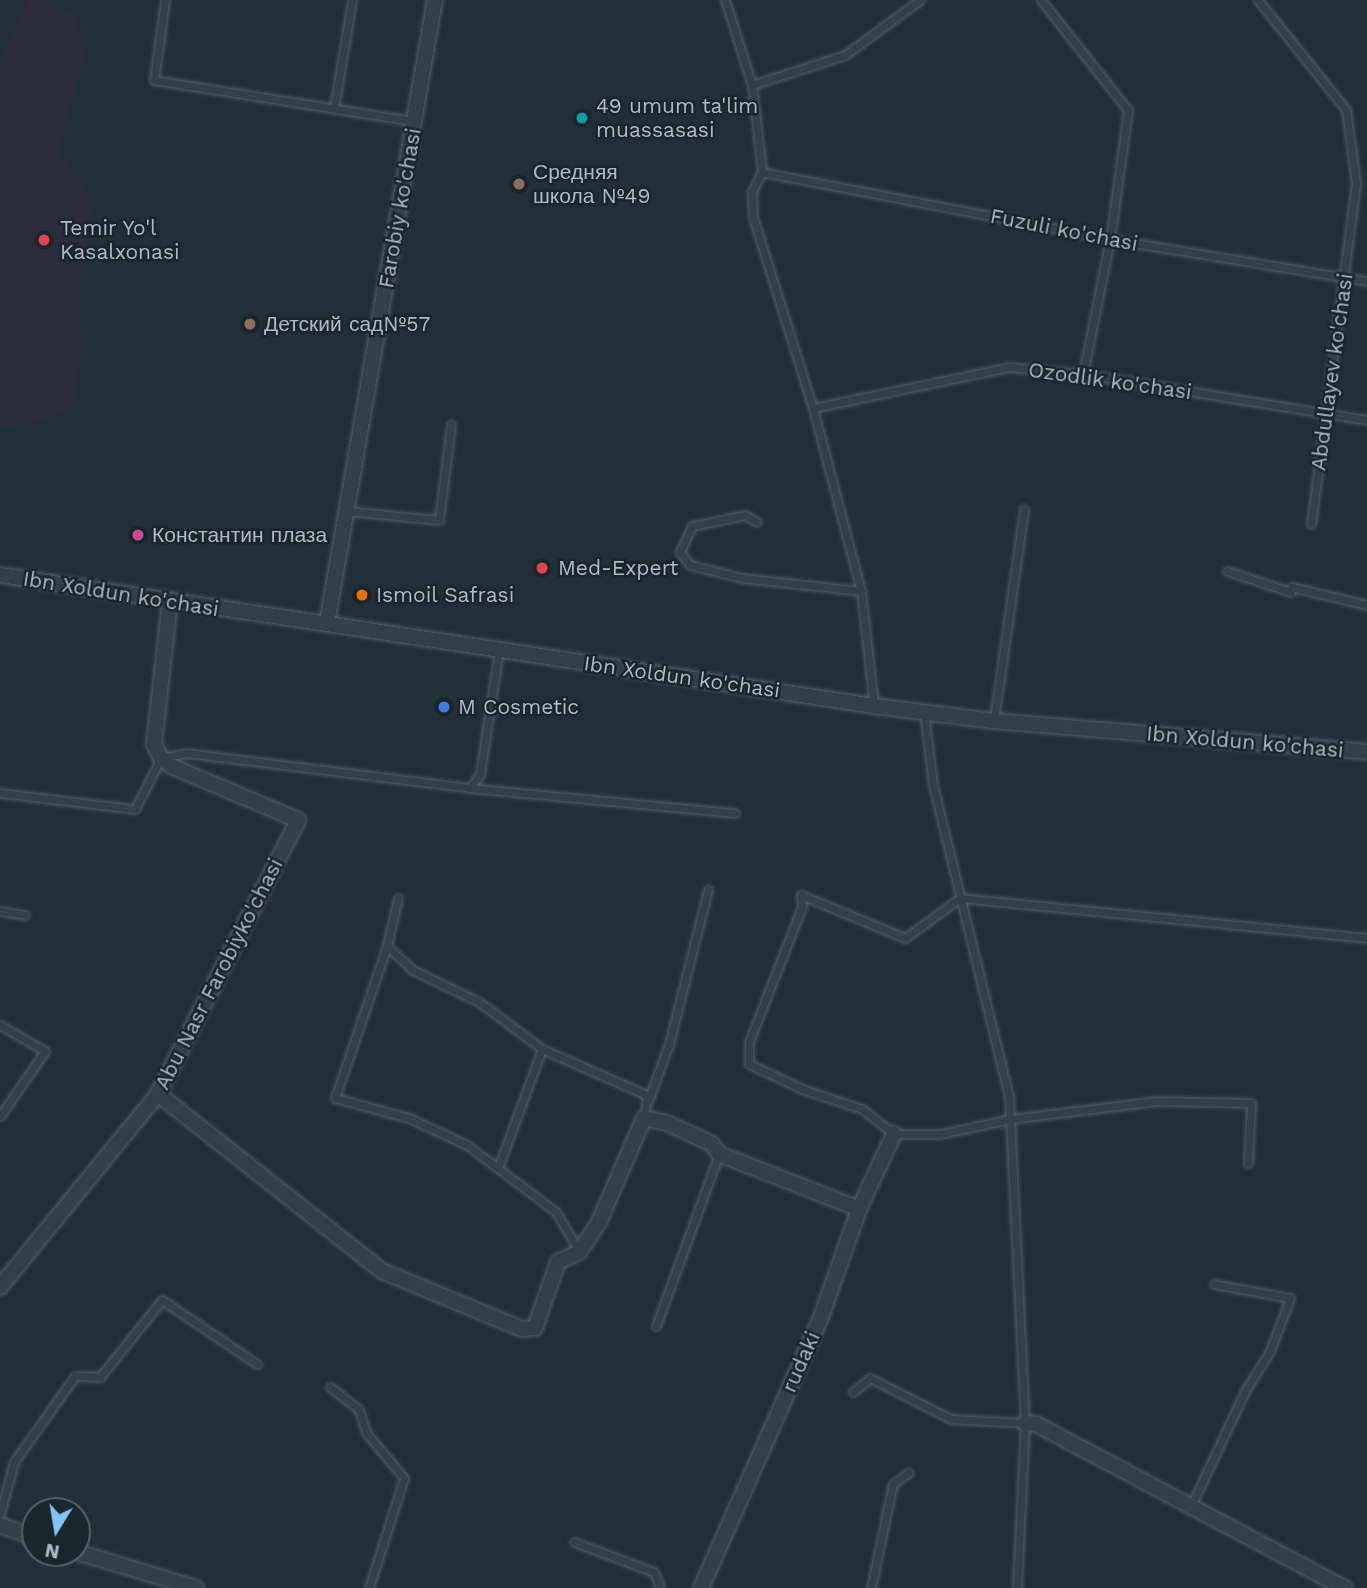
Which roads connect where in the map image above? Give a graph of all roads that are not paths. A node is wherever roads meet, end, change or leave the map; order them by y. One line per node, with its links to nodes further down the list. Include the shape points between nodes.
1 (165, 0): 9 (lane, via 154,80)
2 (352, 0): 9 (lane)
3 (435, 0): 10 (street, Farobiy ko'chasi)
4 (725, 0): 8 (lane)
5 (920, 0): 8 (lane, via 845,55)
6 (1041, 0): 12 (lane, via 1128,110)
7 (1258, 0): 13 (lane, Abdullayev ko'chasi, via 1346,110 1356,183)
8 (752, 85): 11 (lane)
9 (334, 108): 10 (lane)
10 (415, 121): 21 (street, Farobiy ko'chasi)
11 (762, 172): 12 (lane, Fuzuli ko'chasi); 16 (lane, via 752,192 754,217)
12 (1110, 239): 13 (lane, Fuzuli ko'chasi); 15 (lane)
13 (1346, 277): 14 (lane, Fuzuli ko'chasi); 17 (lane, Abdullayev ko'chasi)
14 (1367, 281)
15 (1083, 374): 16 (lane, Ozodlik ko'chasi, via 1009,368); 17 (lane, Ozodlik ko'chasi)
16 (813, 408): 26 (lane)
17 (1327, 414): 18 (lane, Ozodlik ko'chasi); 23 (lane, Abdullayev ko'chasi)
18 (1367, 419)
19 (451, 425): 21 (lane, via 439,520)
20 (1024, 509): 33 (lane)
21 (346, 511): 29 (street, Farobiy ko'chasi)
22 (757, 522): 26 (lane, via 745,515 692,527 680,552 690,565 742,578)
23 (1311, 524)
24 (1227, 572): 28 (lane, via 1291,592 1292,587)
25 (0, 575): 27 (street, Ibn Xoldun ko'chasi)
26 (861, 591): 31 (lane)
27 (170, 602): 29 (street, Ibn Xoldun ko'chasi); 35 (street, via 154,744)
28 (1367, 605)
29 (327, 622): 30 (street, Ibn Xoldun ko'chasi)
30 (499, 650): 31 (street, Ibn Xoldun ko'chasi); 36 (lane, via 480,774)
31 (874, 706): 32 (street, Ibn Xoldun ko'chasi)
32 (923, 712): 33 (street, Ibn Xoldun ko'chasi); 41 (lane, via 933,785)
33 (993, 721): 34 (street, Ibn Xoldun ko'chasi)
34 (1367, 752)
35 (161, 758): 36 (lane, via 186,753); 37 (lane, via 135,809); 48 (street, Abu Nasr Farobiyko'chasi, via 298,820)
36 (470, 788): 38 (lane)
37 (0, 795)
38 (735, 813)
39 (708, 890): 50 (lane, via 669,1044)
40 (398, 898): 45 (lane)
41 (960, 898): 44 (lane); 51 (lane, via 1009,1097); 52 (lane, via 905,938 801,895 802,907 749,1042 749,1064 862,1110)
42 (0, 911): 43 (lane)
43 (25, 915)
44 (1367, 938)
45 (387, 946): 47 (lane, via 413,970 480,1002); 55 (lane, via 335,1098 409,1118 467,1144)
46 (0, 1025): 49 (lane, via 45,1051)
47 (542, 1049): 50 (lane, via 647,1095); 55 (lane)
48 (158, 1094): 57 (street, via 382,1271 506,1326 535,1328 558,1262); 59 (street, Abu Nasr Farobiyko'chasi)
49 (0, 1116)
50 (644, 1118): 53 (street, via 700,1139); 57 (street, via 599,1222)
51 (1010, 1119): 52 (lane, via 940,1134); 54 (lane, via 1157,1101 1251,1103); 64 (lane)
52 (894, 1133): 56 (street, rudaki)
53 (719, 1154): 56 (street); 60 (lane)
54 (1248, 1163)
55 (498, 1168): 57 (lane, via 556,1212)
56 (859, 1209): 75 (street, rudaki, via 820,1320)
57 (579, 1252)
58 (1214, 1284): 66 (lane, via 1290,1298 1270,1351 1245,1391)
59 (0, 1287)
60 (656, 1326)
61 (257, 1364): 67 (lane, via 162,1300 100,1377 75,1376 14,1462)
62 (330, 1387): 73 (lane, via 359,1410 367,1434 404,1478)
63 (853, 1392): 64 (lane, via 870,1378 951,1419)
64 (1025, 1423): 66 (street, via 1036,1424); 77 (lane)
65 (908, 1473): 76 (lane, via 893,1484)
66 (1191, 1507): 78 (street)
67 (0, 1514)
68 (0, 1525): 69 (street)
69 (21, 1533)
70 (574, 1542): 74 (lane, via 654,1572)
71 (91, 1556): 72 (street)
72 (196, 1588)
73 (369, 1588)
74 (660, 1588)
75 (701, 1588)
76 (871, 1588)
77 (1017, 1588)
78 (1345, 1588)

